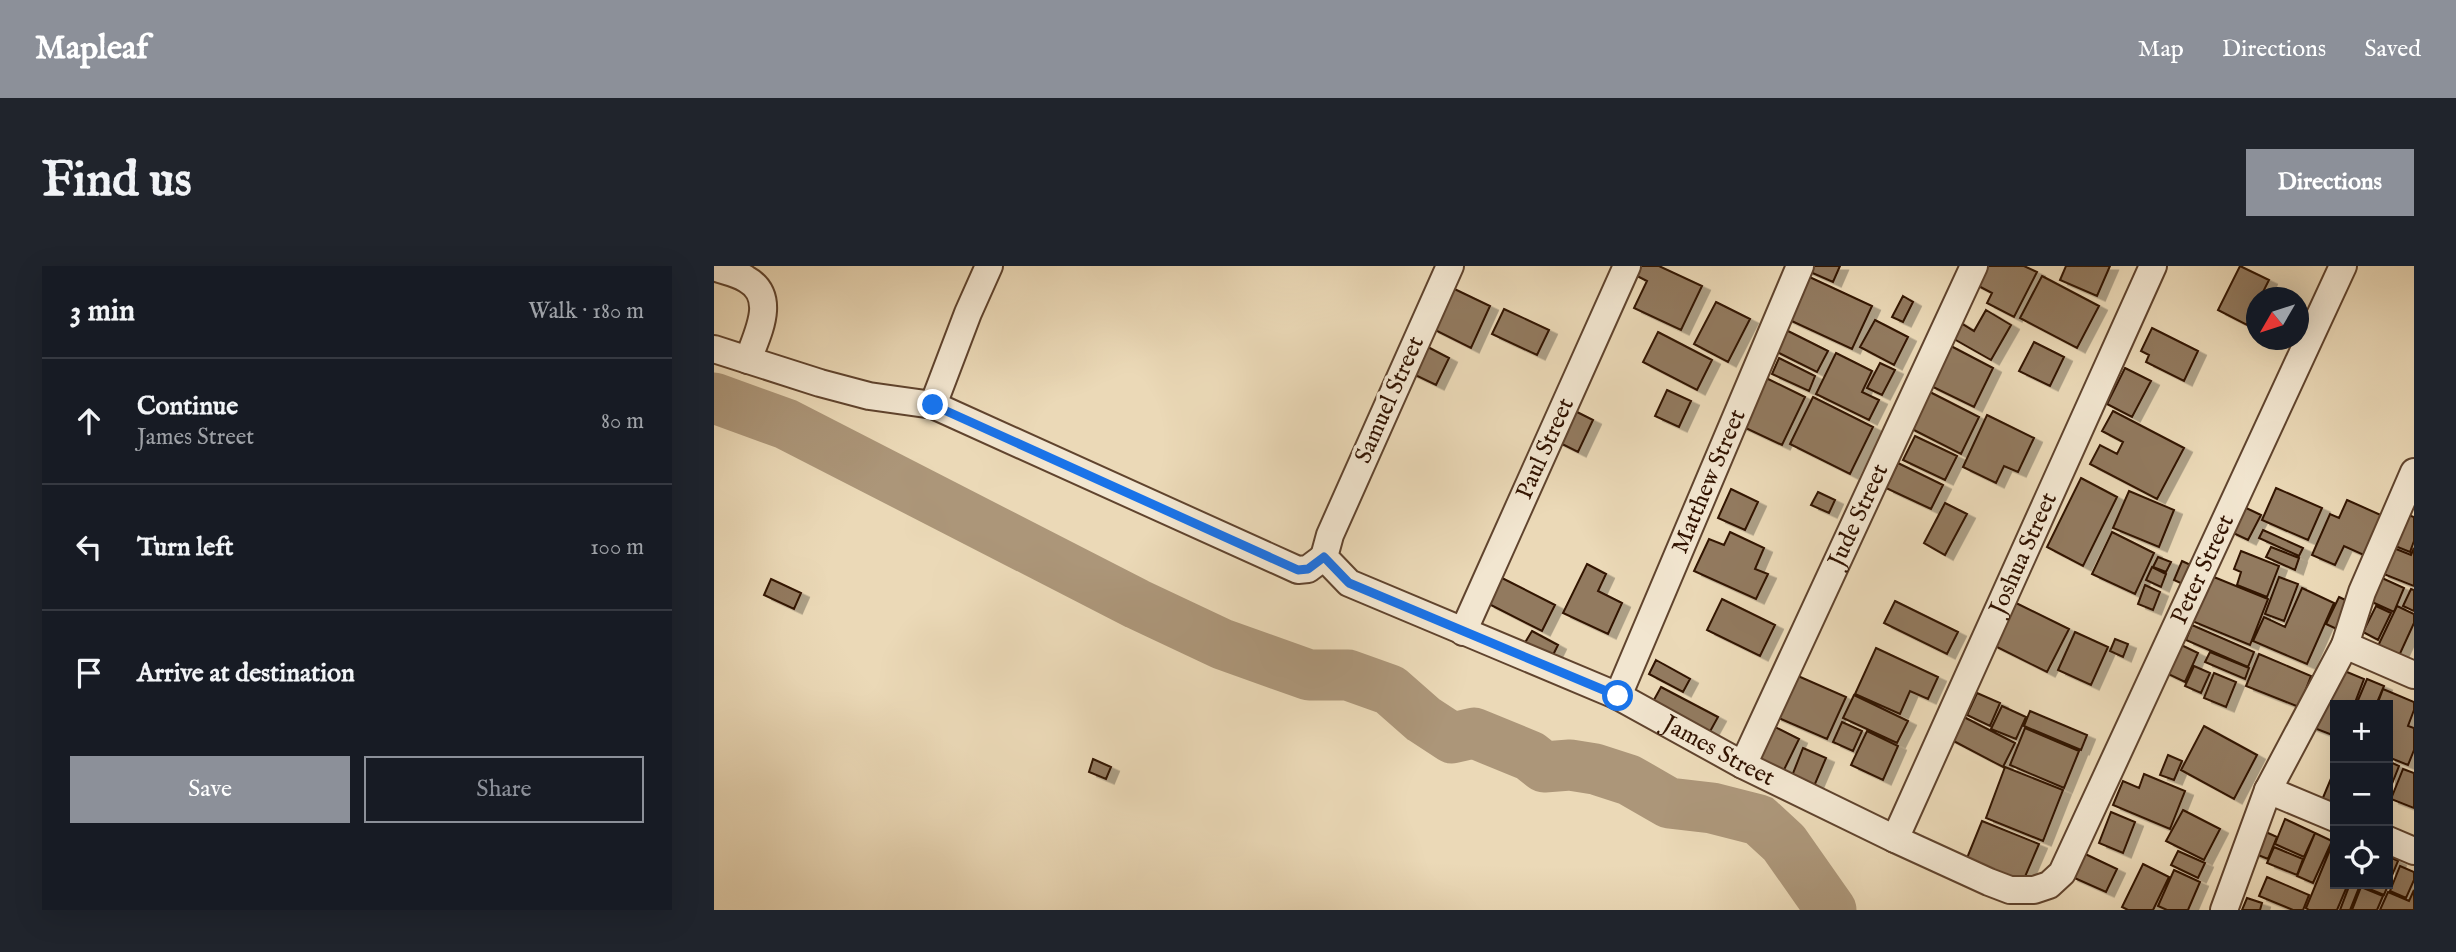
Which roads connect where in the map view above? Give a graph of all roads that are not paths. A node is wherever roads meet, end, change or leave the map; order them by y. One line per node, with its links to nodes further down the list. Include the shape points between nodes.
1 (989, 266): 11 (street)
2 (1450, 266): 13 (street, Samuel Street)
3 (1627, 266): 14 (street, Paul Street)
4 (1800, 266): 17 (street, Matthew Street)
5 (1974, 266): 18 (street, Jude Street)
6 (2153, 266): 21 (street, Joshua Street)
7 (2343, 266): 24 (street, Peter Street)
8 (714, 267): 10 (street, via 747,279 764,302)
9 (714, 349): 10 (street)
10 (748, 360): 11 (street, via 869,396)
11 (933, 405): 13 (street, via 1298,570 1308,569)
12 (2410, 488): 15 (street, via 2361,592)
13 (1327, 546): 14 (street, James Street, via 1349,583)
14 (1463, 632): 17 (street, James Street)
15 (2345, 645): 16 (street); 19 (street)
16 (2414, 675)
17 (1618, 696): 18 (street, James Street)
18 (1744, 765): 21 (street, James Street)
19 (2268, 790): 20 (street); 25 (street)
20 (2330, 816)
21 (1895, 839): 24 (street, James Street, via 2010,890 2034,890 2049,885)
22 (2393, 842): 23 (street)
23 (2414, 851)
24 (2062, 873)
25 (2224, 910)

